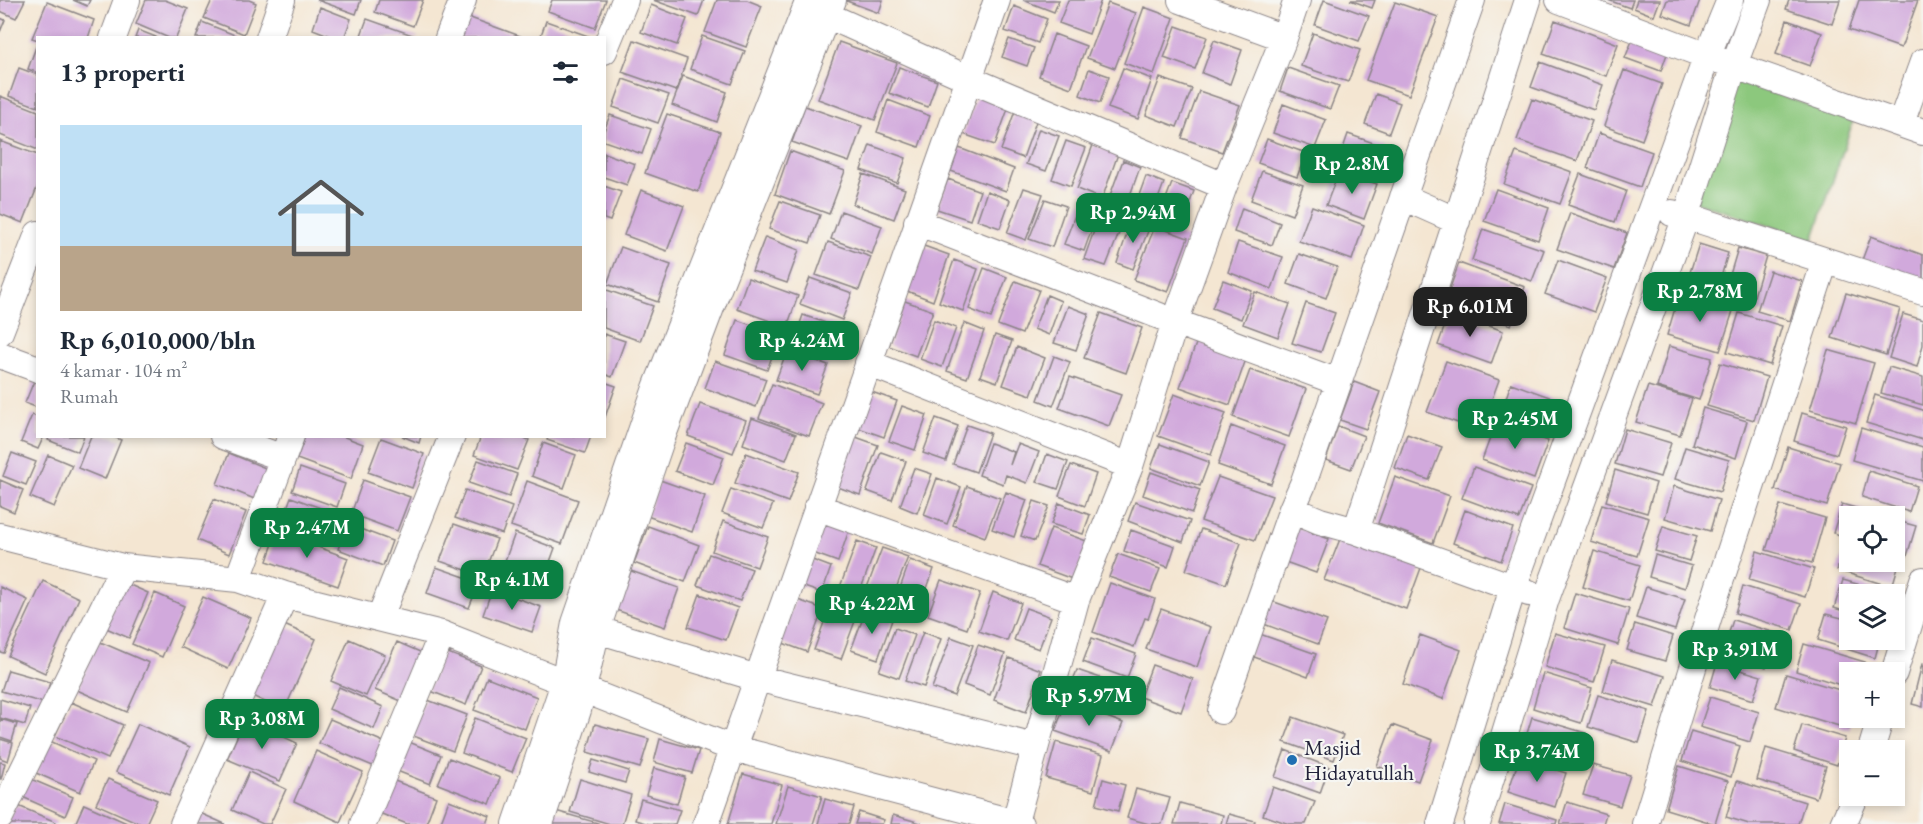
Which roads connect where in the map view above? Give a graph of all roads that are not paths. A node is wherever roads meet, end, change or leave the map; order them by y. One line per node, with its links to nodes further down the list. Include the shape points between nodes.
1 (127, 0): 14 (street)
2 (282, 0): 15 (street)
3 (463, 0): 16 (street)
4 (625, 0): 18 (street)
5 (997, 0): 22 (street)
6 (1180, 0): 17 (street)
7 (1297, 0): 17 (street)
8 (1472, 0): 25 (street)
9 (1528, 0): 28 (street)
10 (1559, 0): 19 (street)
11 (1730, 0): 19 (street)
12 (1758, 0): 21 (street)
13 (819, 5): 22 (street); 55 (street, via 699,311 656,388)
14 (114, 36)
15 (270, 36)
16 (449, 36)
17 (1284, 38): 24 (street)
18 (606, 46)
19 (1707, 56): 21 (street); 26 (street)
20 (1923, 62): 23 (street)
21 (1734, 65): 23 (street); 27 (street)
22 (969, 79): 24 (street); 29 (street)
23 (1912, 128)
24 (1224, 186): 33 (street)
25 (1403, 197): 28 (street); 38 (street)
26 (1653, 208): 27 (street); 50 (street)
27 (1686, 217): 31 (street); 52 (street)
28 (1457, 221): 45 (street)
29 (917, 222): 33 (street); 36 (street)
30 (36, 239): 34 (street)
31 (1825, 261): 32 (street); 73 (street)
32 (1923, 292)
33 (1175, 322): 38 (street); 42 (street)
34 (0, 332)
35 (0, 355): 37 (street)
36 (868, 363): 42 (street); 43 (street)
37 (36, 368)
38 (1338, 382): 44 (street)
39 (235, 438): 41 (street)
40 (451, 438): 54 (street)
41 (287, 447): 48 (street)
42 (1130, 466): 53 (street)
43 (817, 507): 53 (street); 58 (street)
44 (1292, 509): 45 (street); 60 (street)
45 (1356, 531): 50 (street)
46 (0, 536): 47 (street)
47 (123, 567): 48 (street); 64 (street)
48 (238, 579): 51 (street)
49 (1923, 580): 57 (street)
50 (1513, 588): 52 (street); 71 (street)
51 (285, 595): 54 (street); 66 (street)
52 (1546, 599): 72 (street)
53 (1076, 600): 61 (street)
54 (380, 617): 56 (street)
55 (586, 626): 58 (street); 59 (street)
56 (442, 634): 59 (street); 67 (street)
57 (1897, 662)
58 (757, 678): 61 (street); 62 (street)
59 (573, 686): 62 (street); 68 (street); 69 (street, via 578,710)
60 (1221, 711)
61 (1035, 747): 65 (street)
62 (732, 748): 65 (street); 70 (street)
63 (1851, 806): 74 (street)
64 (0, 817)
65 (1017, 823)
66 (183, 824)
67 (363, 824)
68 (516, 824)
69 (540, 824)
70 (706, 824)
71 (1440, 824)
72 (1477, 824)
73 (1645, 824)
74 (1843, 824)

